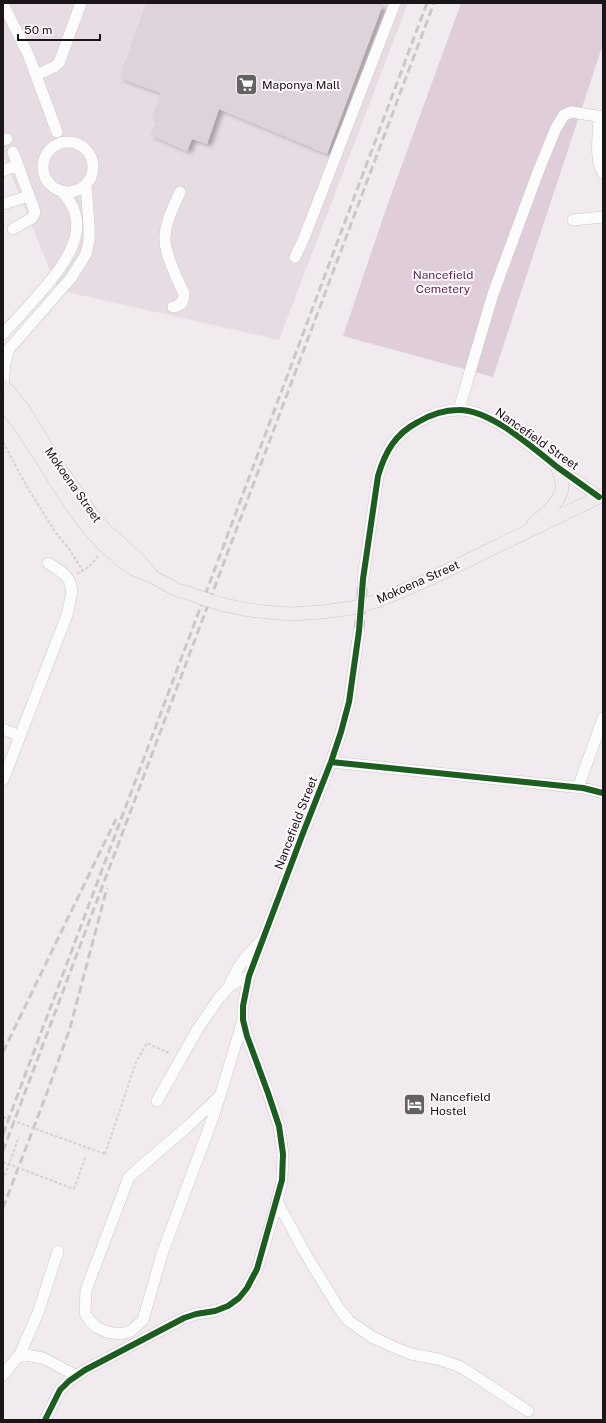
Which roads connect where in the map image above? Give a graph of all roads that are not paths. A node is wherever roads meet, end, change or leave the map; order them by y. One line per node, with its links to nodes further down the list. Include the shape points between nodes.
1 (81, 3): 4 (street, via 59,63 54,68)
2 (395, 3): 19 (street)
3 (3, 4): 4 (street)
4 (36, 75): 6 (street)
5 (601, 117): 10 (street, via 598,156); 26 (street, via 572,112 564,115 556,128 493,294)
6 (61, 144): 11 (street, via 79,145 90,155 93,170); 12 (street, via 50,150 43,165 47,180)
7 (13, 152): 8 (street)
8 (17, 165): 9 (street); 14 (street)
9 (3, 171)
10 (603, 172)
11 (86, 184): 12 (street, via 74,191); 22 (street, via 90,226 86,254 67,283)
12 (60, 190): 21 (street, via 70,202 76,216 76,233 70,254 55,276)
13 (180, 192): 20 (street, via 164,238 184,294 180,305)
14 (29, 196): 15 (street); 18 (street, via 35,212 32,218)
15 (3, 204)
16 (603, 217): 17 (street)
17 (573, 220)
18 (13, 228)
19 (295, 257)
20 (173, 307)
21 (3, 334)
22 (12, 344): 23 (street); 24 (street, via 5,363)
23 (3, 356)
24 (3, 385): 31 (main road, Mokoena Street, via 23,409 93,516)
25 (3, 404): 31 (main road, Mokoena Street, via 23,428 53,478 99,540)
26 (459, 410): 27 (street, Nancefield Street, via 490,418); 32 (street, Nancefield Street, via 442,412 411,425 388,449 378,476)
27 (557, 466): 28 (street, Nancefield Street); 29 (main road, via 562,487 559,497 549,510)
28 (601, 496): 29 (main road, Mokoena Street)
29 (523, 533): 31 (main road, Mokoena Street, bridge, via 419,584 377,601 322,612 292,614 230,607 179,590 153,577)
30 (48, 563): 37 (street, via 67,576 72,590 71,597 67,615)
31 (135, 564)
32 (363, 579)
33 (359, 631): 38 (street, Nancefield Street, via 349,702)
34 (603, 718): 36 (street)
35 (3, 728): 37 (street)
36 (601, 732): 40 (street)
37 (20, 736): 39 (street)
38 (331, 762): 40 (street); 42 (street, Nancefield Street)
39 (3, 780)
40 (578, 788): 41 (street)
41 (603, 793)
42 (264, 938): 43 (street, Nancefield Street); 44 (street, via 242,961)
43 (249, 976): 44 (street); 45 (street, Nancefield Street)
44 (229, 987): 47 (street, via 197,1030)
45 (243, 1020): 46 (street); 48 (street, via 279,1126 283,1154 282,1180)
46 (220, 1096): 46 (street, via 162,1254 143,1320 131,1331 121,1334 96,1327 86,1313 86,1290 129,1177)
47 (157, 1101)
48 (277, 1201): 52 (street, via 257,1269 239,1298 215,1311 184,1318); 53 (street, via 305,1253 349,1321 372,1337 410,1354 438,1359 461,1367)
49 (58, 1251): 50 (street, via 38,1313)
50 (20, 1354): 51 (street); 52 (street, via 43,1358)
51 (3, 1375)
52 (77, 1376): 54 (street, via 60,1390)
53 (528, 1411)
54 (45, 1420)

